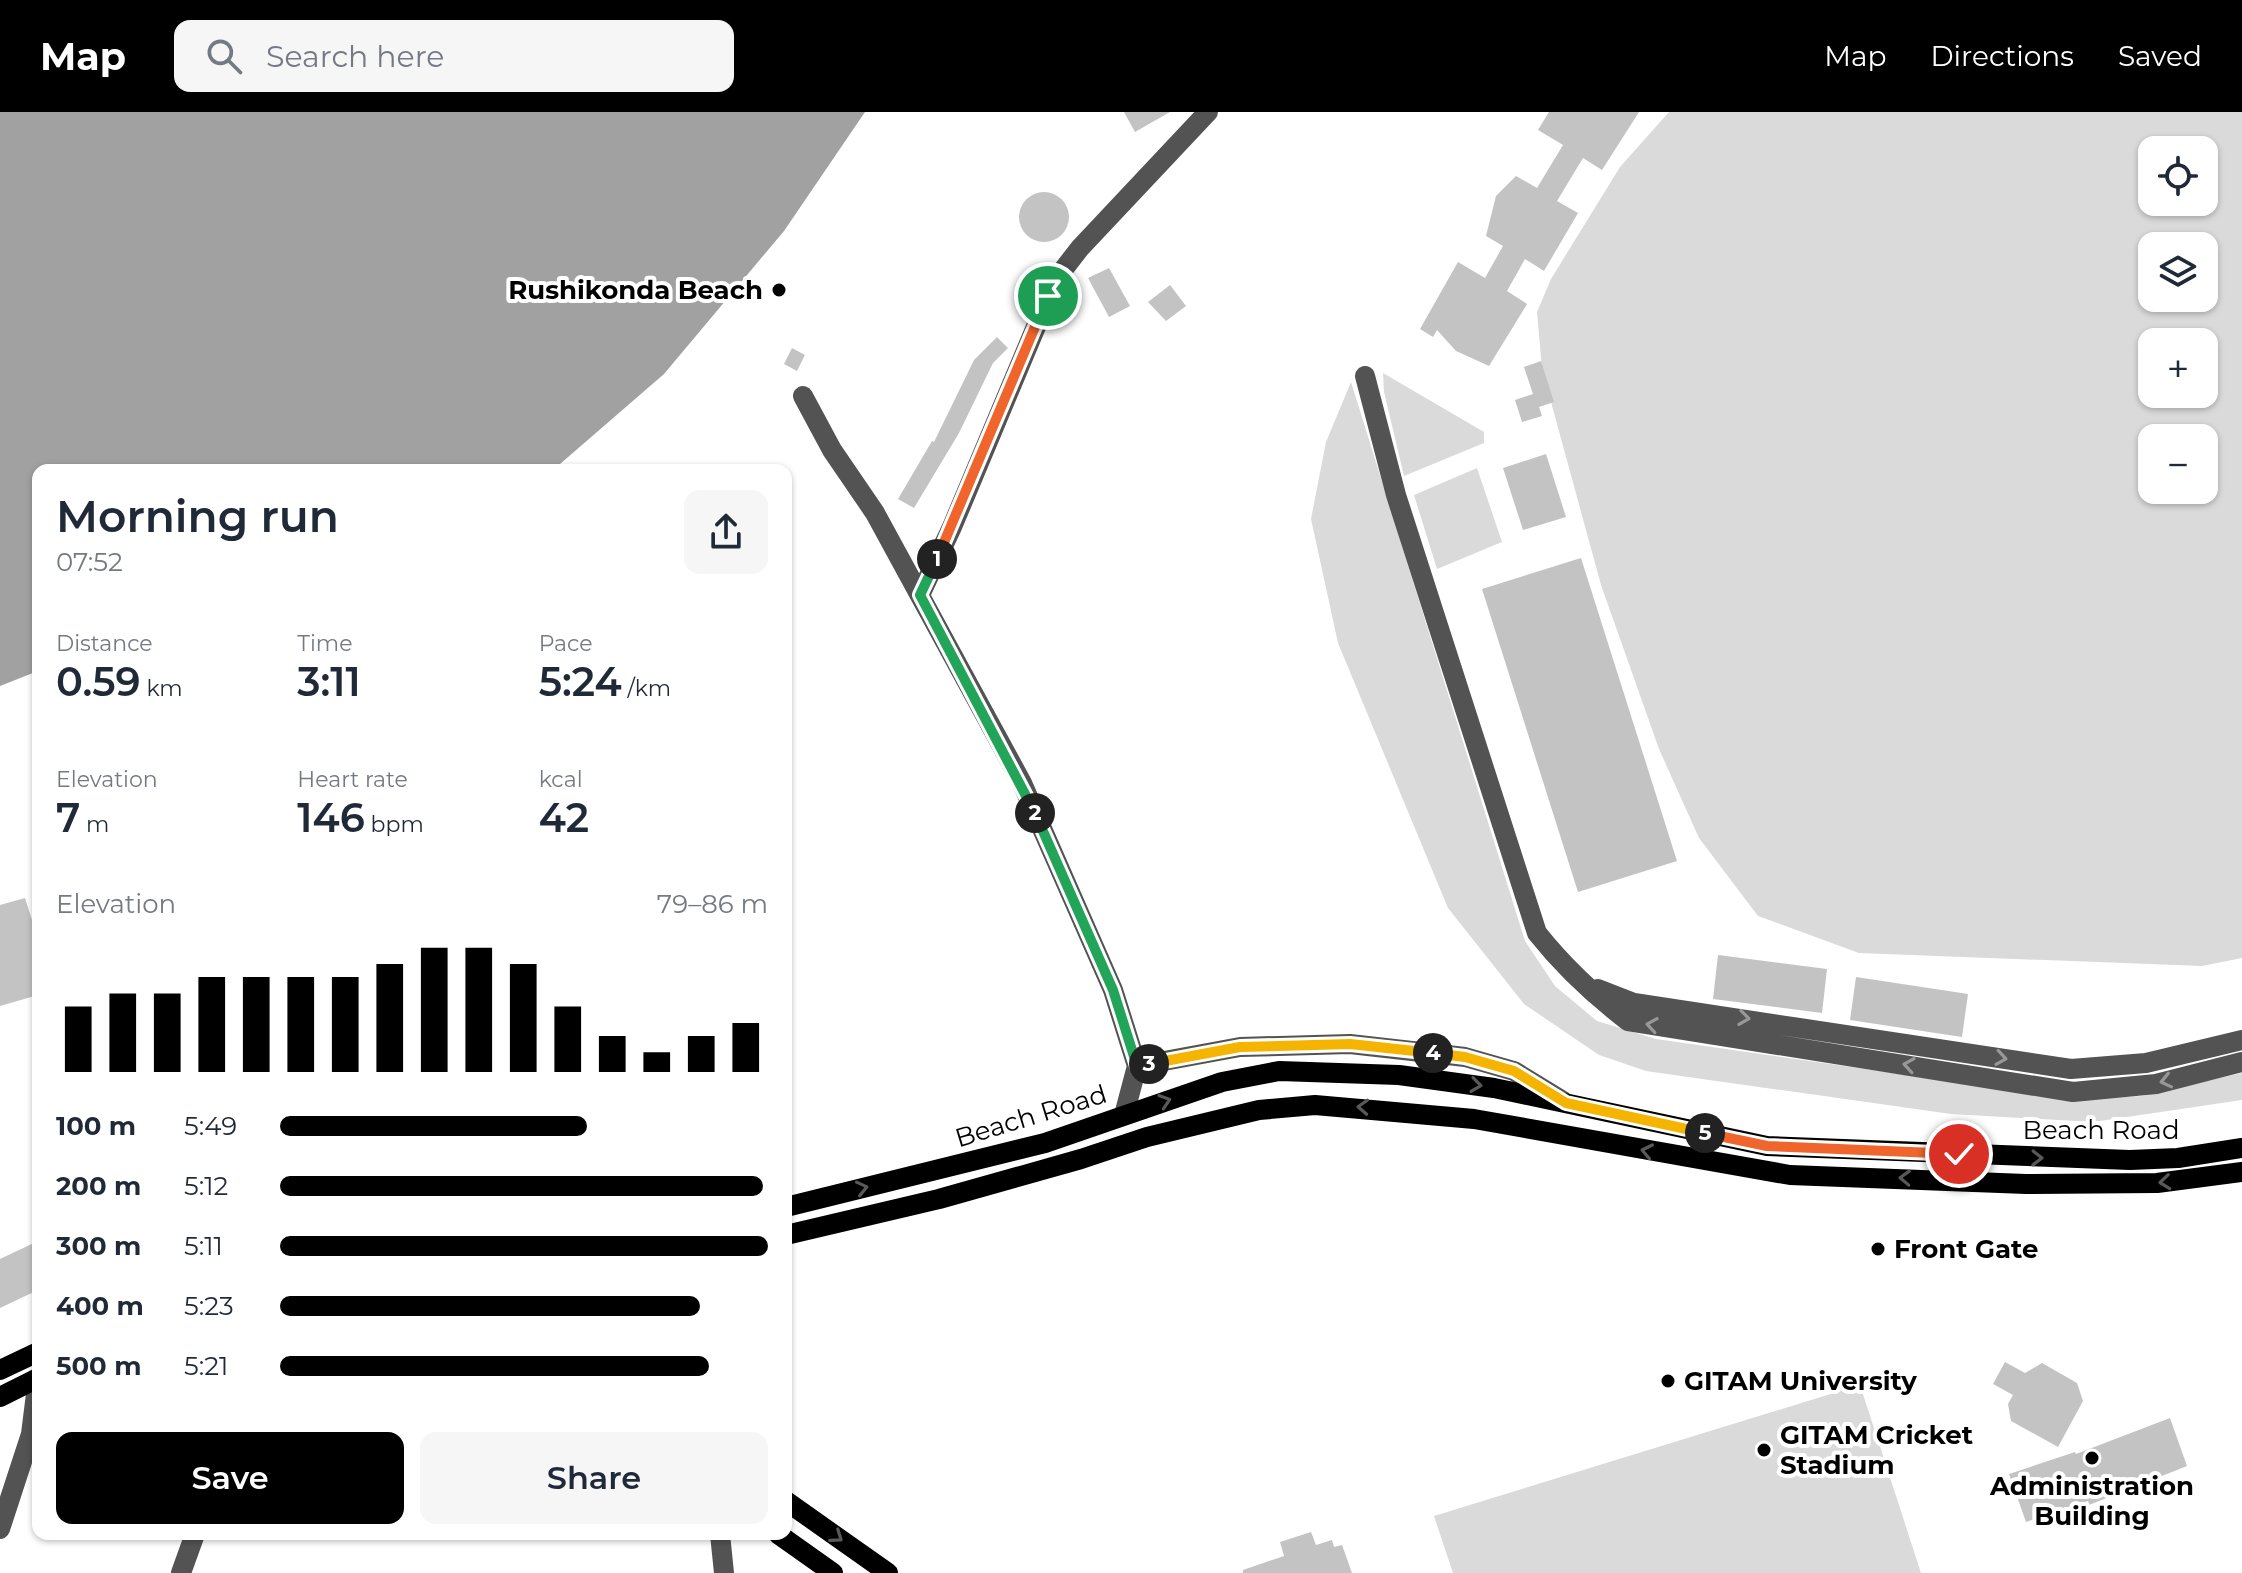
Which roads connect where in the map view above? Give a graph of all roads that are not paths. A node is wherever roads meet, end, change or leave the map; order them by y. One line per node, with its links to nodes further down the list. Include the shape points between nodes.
1 (1208, 112): 4 (street, via 1056,279)
2 (1365, 376): 5 (street, via 1396,495 1537,933)
3 (803, 396): 4 (street)
4 (920, 595): 8 (street, via 1022,783 1113,990)
5 (1586, 985): 6 (street, one-way to 6, via 1634,1003 2071,1069 2146,1063); 7 (street, one-way to 5, via 2156,1084 2073,1092 1628,1021)
6 (2242, 1040)
7 (2242, 1062)
8 (1137, 1066): 9 (street, via 1240,1047 1350,1044 1465,1057 1514,1071); 10 (street)
9 (1566, 1103): 10 (main road, Beach Road, one-way to 9, via 1222,1082 1279,1071 1399,1075); 11 (main road, Beach Road, one-way to 11, via 1767,1146 2130,1160)
10 (1124, 1115): 13 (main road, Beach Road, one-way to 10, via 1045,1143)
11 (2242, 1148)
12 (2242, 1172): 14 (main road, one-way to 14, via 2143,1184 1790,1175 1474,1119 1315,1105 1259,1110 1147,1137 939,1199)
13 (792, 1206)
14 (792, 1234)
15 (32, 1355): 16 (main road)
16 (0, 1370)
17 (32, 1381): 18 (main road)
18 (0, 1397)
19 (32, 1441): 21 (street)
20 (792, 1505): 28 (main road, one-way to 28)
21 (0, 1529)
22 (193, 1540): 25 (street)
23 (721, 1540): 26 (street)
24 (786, 1540): 27 (main road)
25 (181, 1573)
26 (724, 1573)
27 (833, 1573)
28 (888, 1573)

